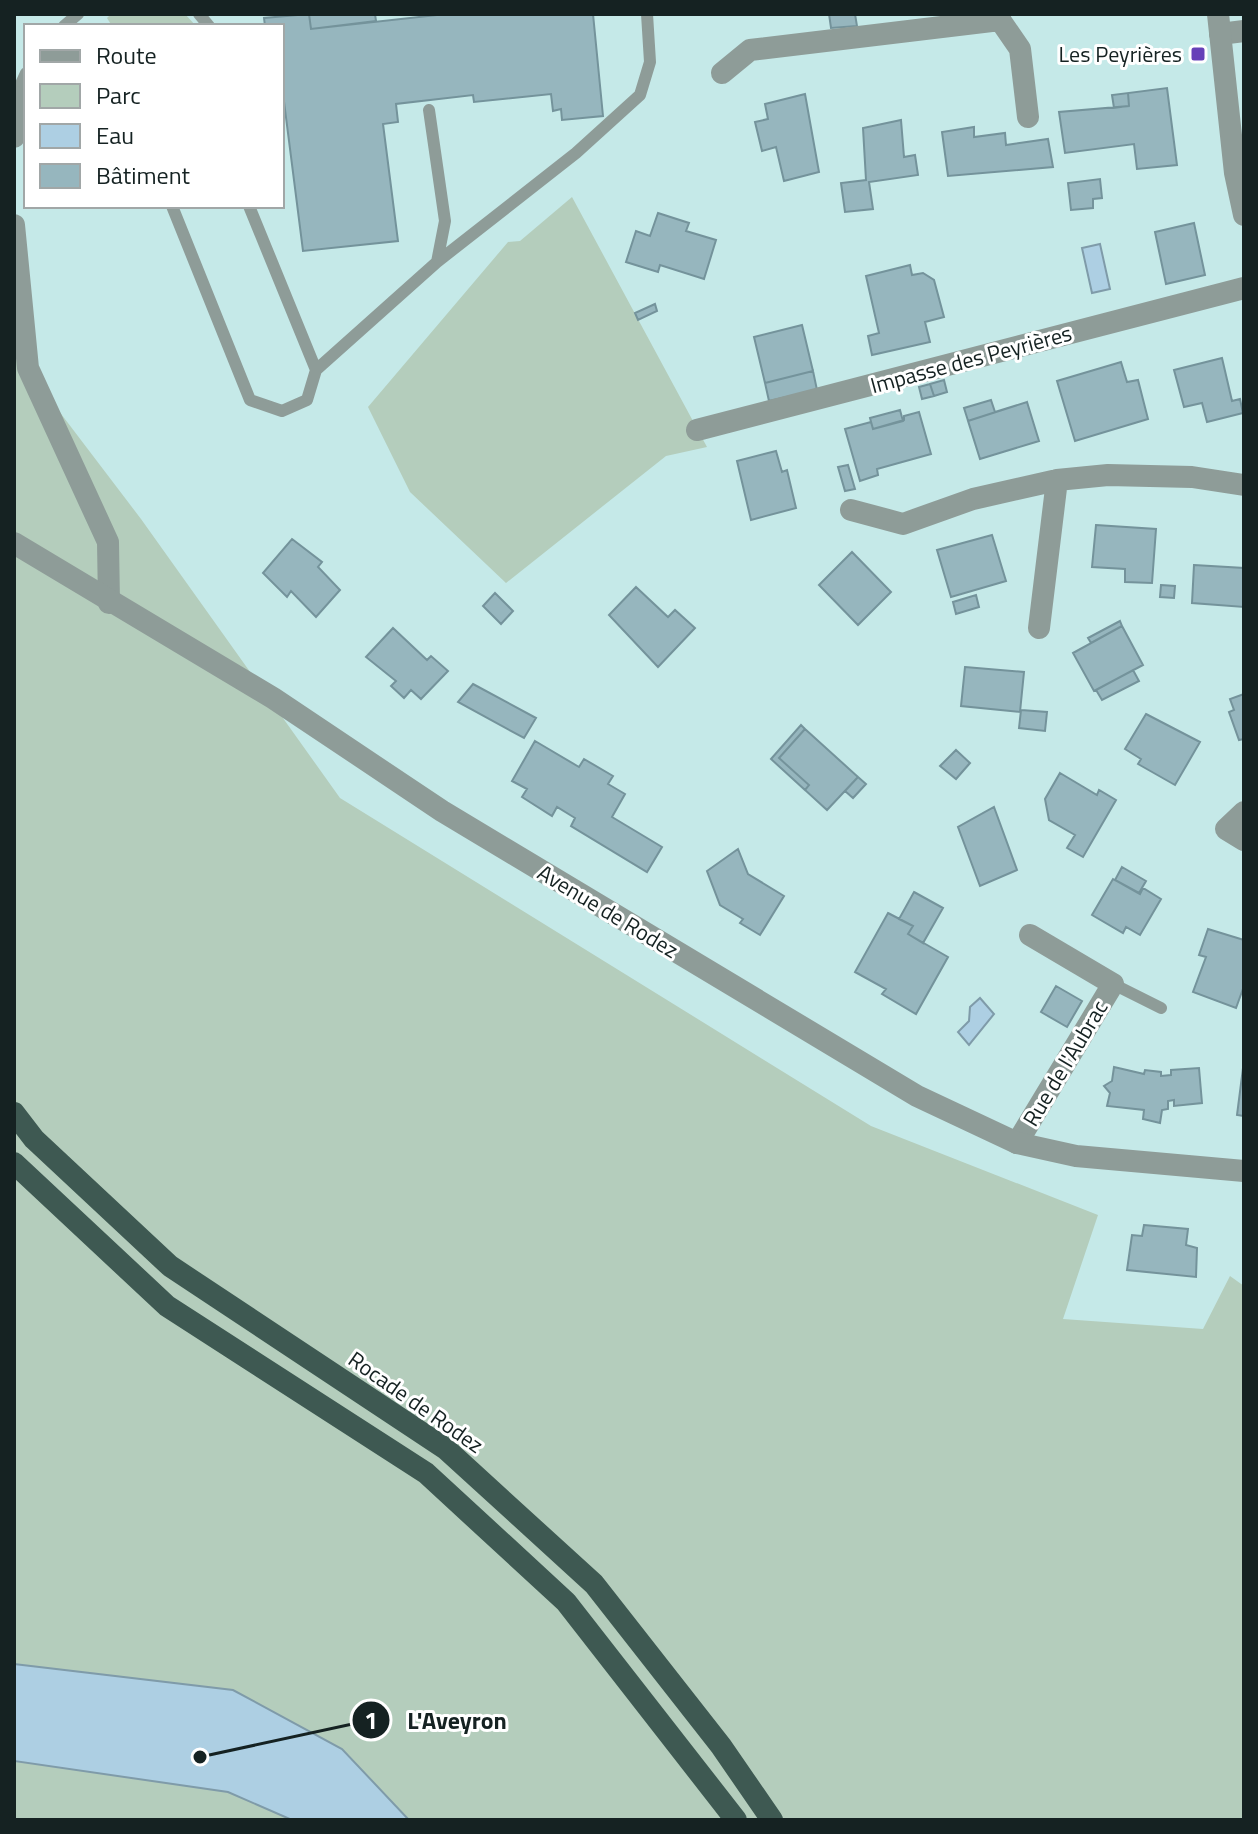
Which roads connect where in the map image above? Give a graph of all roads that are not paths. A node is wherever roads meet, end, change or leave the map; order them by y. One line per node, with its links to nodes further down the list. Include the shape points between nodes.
1 (647, 14): 15 (lane, via 650,62 640,95 576,153)
2 (1000, 17): 5 (street, via 750,50); 9 (street, via 1020,49)
3 (1219, 24): 4 (street); 13 (street)
4 (1244, 31)
5 (722, 73)
6 (24, 77): 7 (lane)
7 (15, 97): 10 (street)
8 (429, 110): 15 (lane, via 445,221)
9 (1028, 117)
10 (14, 137)
11 (173, 208): 17 (lane, via 250,400 282,411 295,406 307,400)
12 (250, 208): 17 (lane)
13 (1244, 215)
14 (14, 225): 23 (street, via 28,368 108,542)
15 (437, 262): 17 (lane)
16 (1244, 288): 18 (street, Impasse des Peyrières)
17 (316, 370)
18 (697, 430)
19 (1057, 480): 20 (street, via 1192,477); 21 (street, via 973,499 903,524); 24 (street)
20 (1244, 485)
21 (851, 510)
22 (14, 543): 23 (street, Avenue de Rodez)
23 (109, 603): 31 (street, Avenue de Rodez, via 273,698 442,811 765,1007 917,1096)
24 (1039, 628)
25 (1244, 812): 26 (street, via 1226,829)
26 (1244, 840)
27 (1030, 935): 28 (street, Rue de l'Aubrac)
28 (1113, 984): 29 (lane); 31 (street, Rue de l'Aubrac)
29 (1161, 1008)
30 (14, 1113): 35 (highway, Rocade de Rodez, via 34,1139 170,1266 446,1449 594,1584)
31 (1017, 1143): 33 (street, Avenue de Rodez, via 1076,1156)
32 (14, 1163): 34 (highway, via 167,1306 426,1473 566,1602)
33 (1244, 1171)
34 (736, 1820)
35 (772, 1820)

